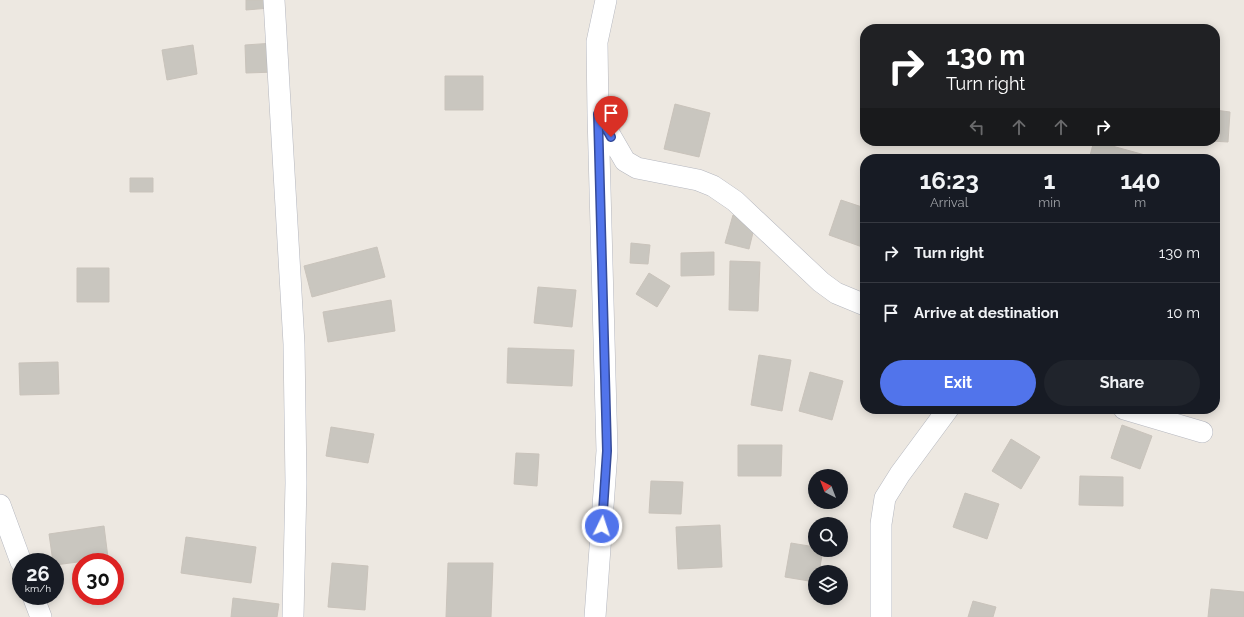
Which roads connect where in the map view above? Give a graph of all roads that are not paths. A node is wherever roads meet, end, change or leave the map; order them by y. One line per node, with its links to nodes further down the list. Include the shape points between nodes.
1 (274, 0): 12 (street, via 294,344 296,483)
2 (606, 0): 3 (street, via 598,42)
3 (598, 114): 4 (street, via 625,161 637,168 698,180 713,186 735,201 821,282 836,293); 13 (street, via 607,451)
4 (860, 303)
5 (944, 414): 14 (street, via 885,498 881,524)
6 (1141, 414): 7 (street)
7 (1202, 432)
8 (0, 505): 9 (street)
9 (18, 553)
10 (36, 605): 11 (street)
11 (41, 617)
12 (293, 617)
13 (595, 617)
14 (881, 617)

